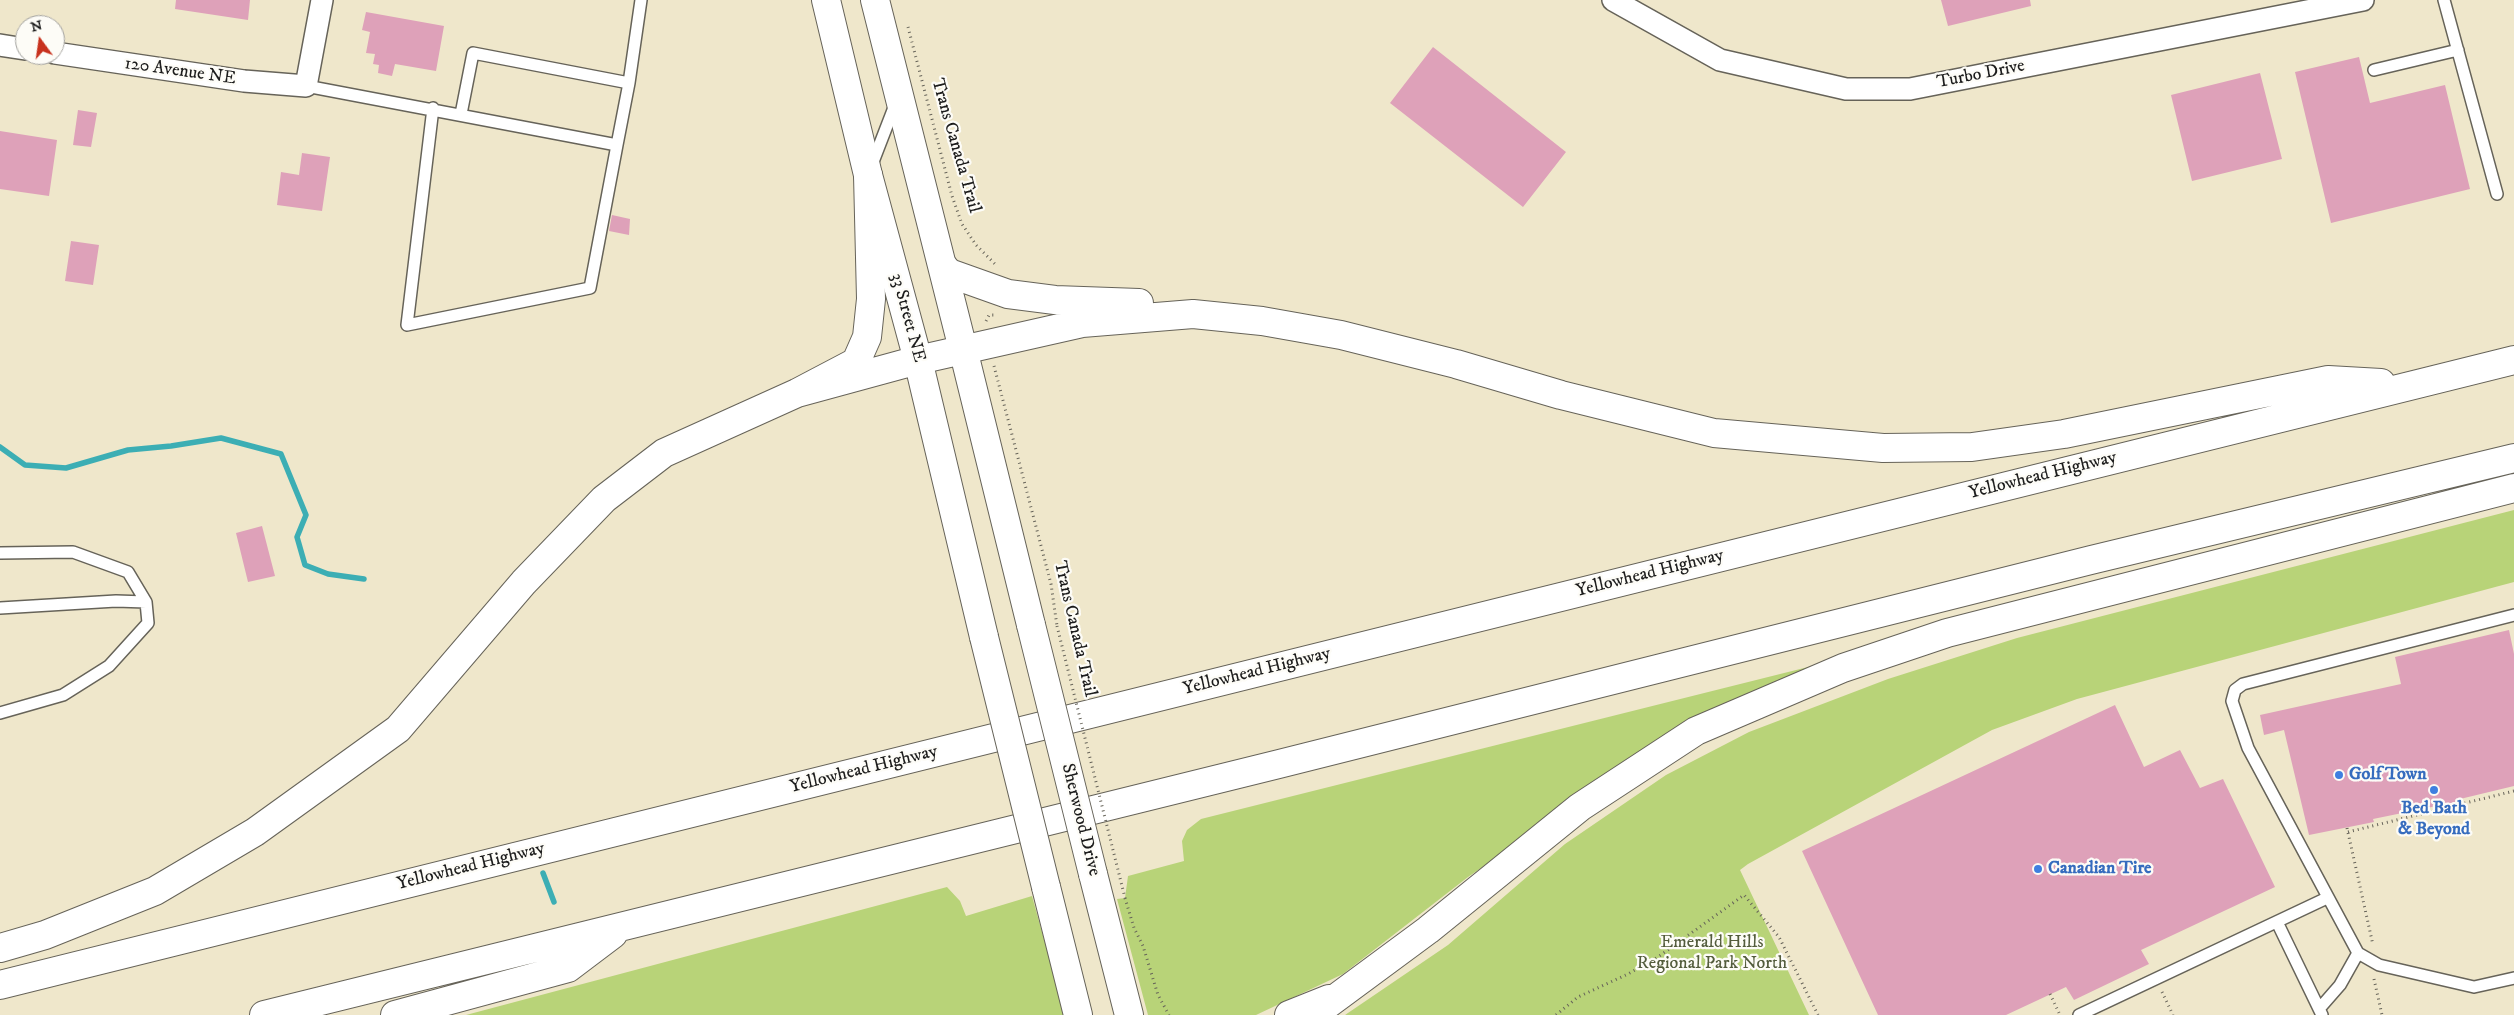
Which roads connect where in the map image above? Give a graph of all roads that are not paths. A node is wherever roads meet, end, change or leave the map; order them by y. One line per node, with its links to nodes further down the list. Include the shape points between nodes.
1 (322, 0): 14 (street)
2 (641, 0): 13 (lane)
3 (826, 0): 19 (main road, 33 Street NE)
4 (875, 0): 15 (main road)
5 (1612, 0): 6 (street, Turbo Drive, via 1720,60 1846,89 1910,88)
6 (2363, 0)
7 (2444, 0): 10 (lane)
8 (0, 45): 9 (street)
9 (15, 47)
10 (2458, 50): 12 (lane); 20 (lane)
11 (65, 54): 14 (street, 120 Avenue NE, via 244,81)
12 (2374, 70)
13 (629, 83): 17 (lane, via 473,54); 18 (lane)
14 (306, 86): 16 (lane)
15 (900, 94): 19 (lane); 21 (main road)
16 (433, 108): 17 (lane); 18 (lane, via 407,325 590,288)
17 (461, 114): 18 (lane)
18 (617, 145)
19 (868, 175): 24 (main road, 33 Street NE); 27 (main road, via 872,262 867,337 856,362)
20 (2497, 194)
21 (943, 266): 22 (main road, via 949,273 1008,294 1055,300 1167,303); 23 (main road)
22 (1193, 314): 23 (main road, via 1082,322); 26 (main road, via 1262,320 1341,335 1714,433 1883,448 1972,447 2064,434 2328,380)
23 (963, 349): 24 (main road); 47 (main road, Sherwood Drive, bridge, via 1044,625 1093,874)
24 (918, 360): 27 (main road); 46 (main road, 33 Street NE, bridge)
25 (2514, 360): 26 (main road, Yellowhead Highway)
26 (2410, 385): 41 (main road, Yellowhead Highway)
27 (797, 393): 38 (main road, via 664,453 604,499 524,582 398,729 255,832 155,891 45,935)
28 (2514, 458): 37 (main road, via 2081,562)
29 (2514, 488): 42 (main road, via 1948,633 1843,668 1696,731 1580,807)
30 (0, 553): 31 (lane, via 73,552 128,572)
31 (146, 602): 32 (lane); 34 (lane, via 148,623 109,666 63,695)
32 (0, 608)
33 (2514, 615): 35 (lane, via 2243,684 2236,690 2232,701 2248,748)
34 (0, 713)
35 (2327, 898): 36 (lane); 39 (lane)
36 (2277, 922): 43 (lane); 50 (lane)
37 (622, 928): 44 (main road); 45 (main road, via 568,968)
38 (0, 948)
39 (2358, 953): 40 (lane, via 2374,962 2439,981 2474,987); 43 (lane)
40 (2514, 978)
41 (0, 985)
42 (1351, 989): 48 (main road); 49 (main road)
43 (2320, 1012)
44 (264, 1015)
45 (395, 1015)
46 (1078, 1015)
47 (1129, 1015)
48 (1289, 1015)
49 (1314, 1015)
50 (2079, 1015)

